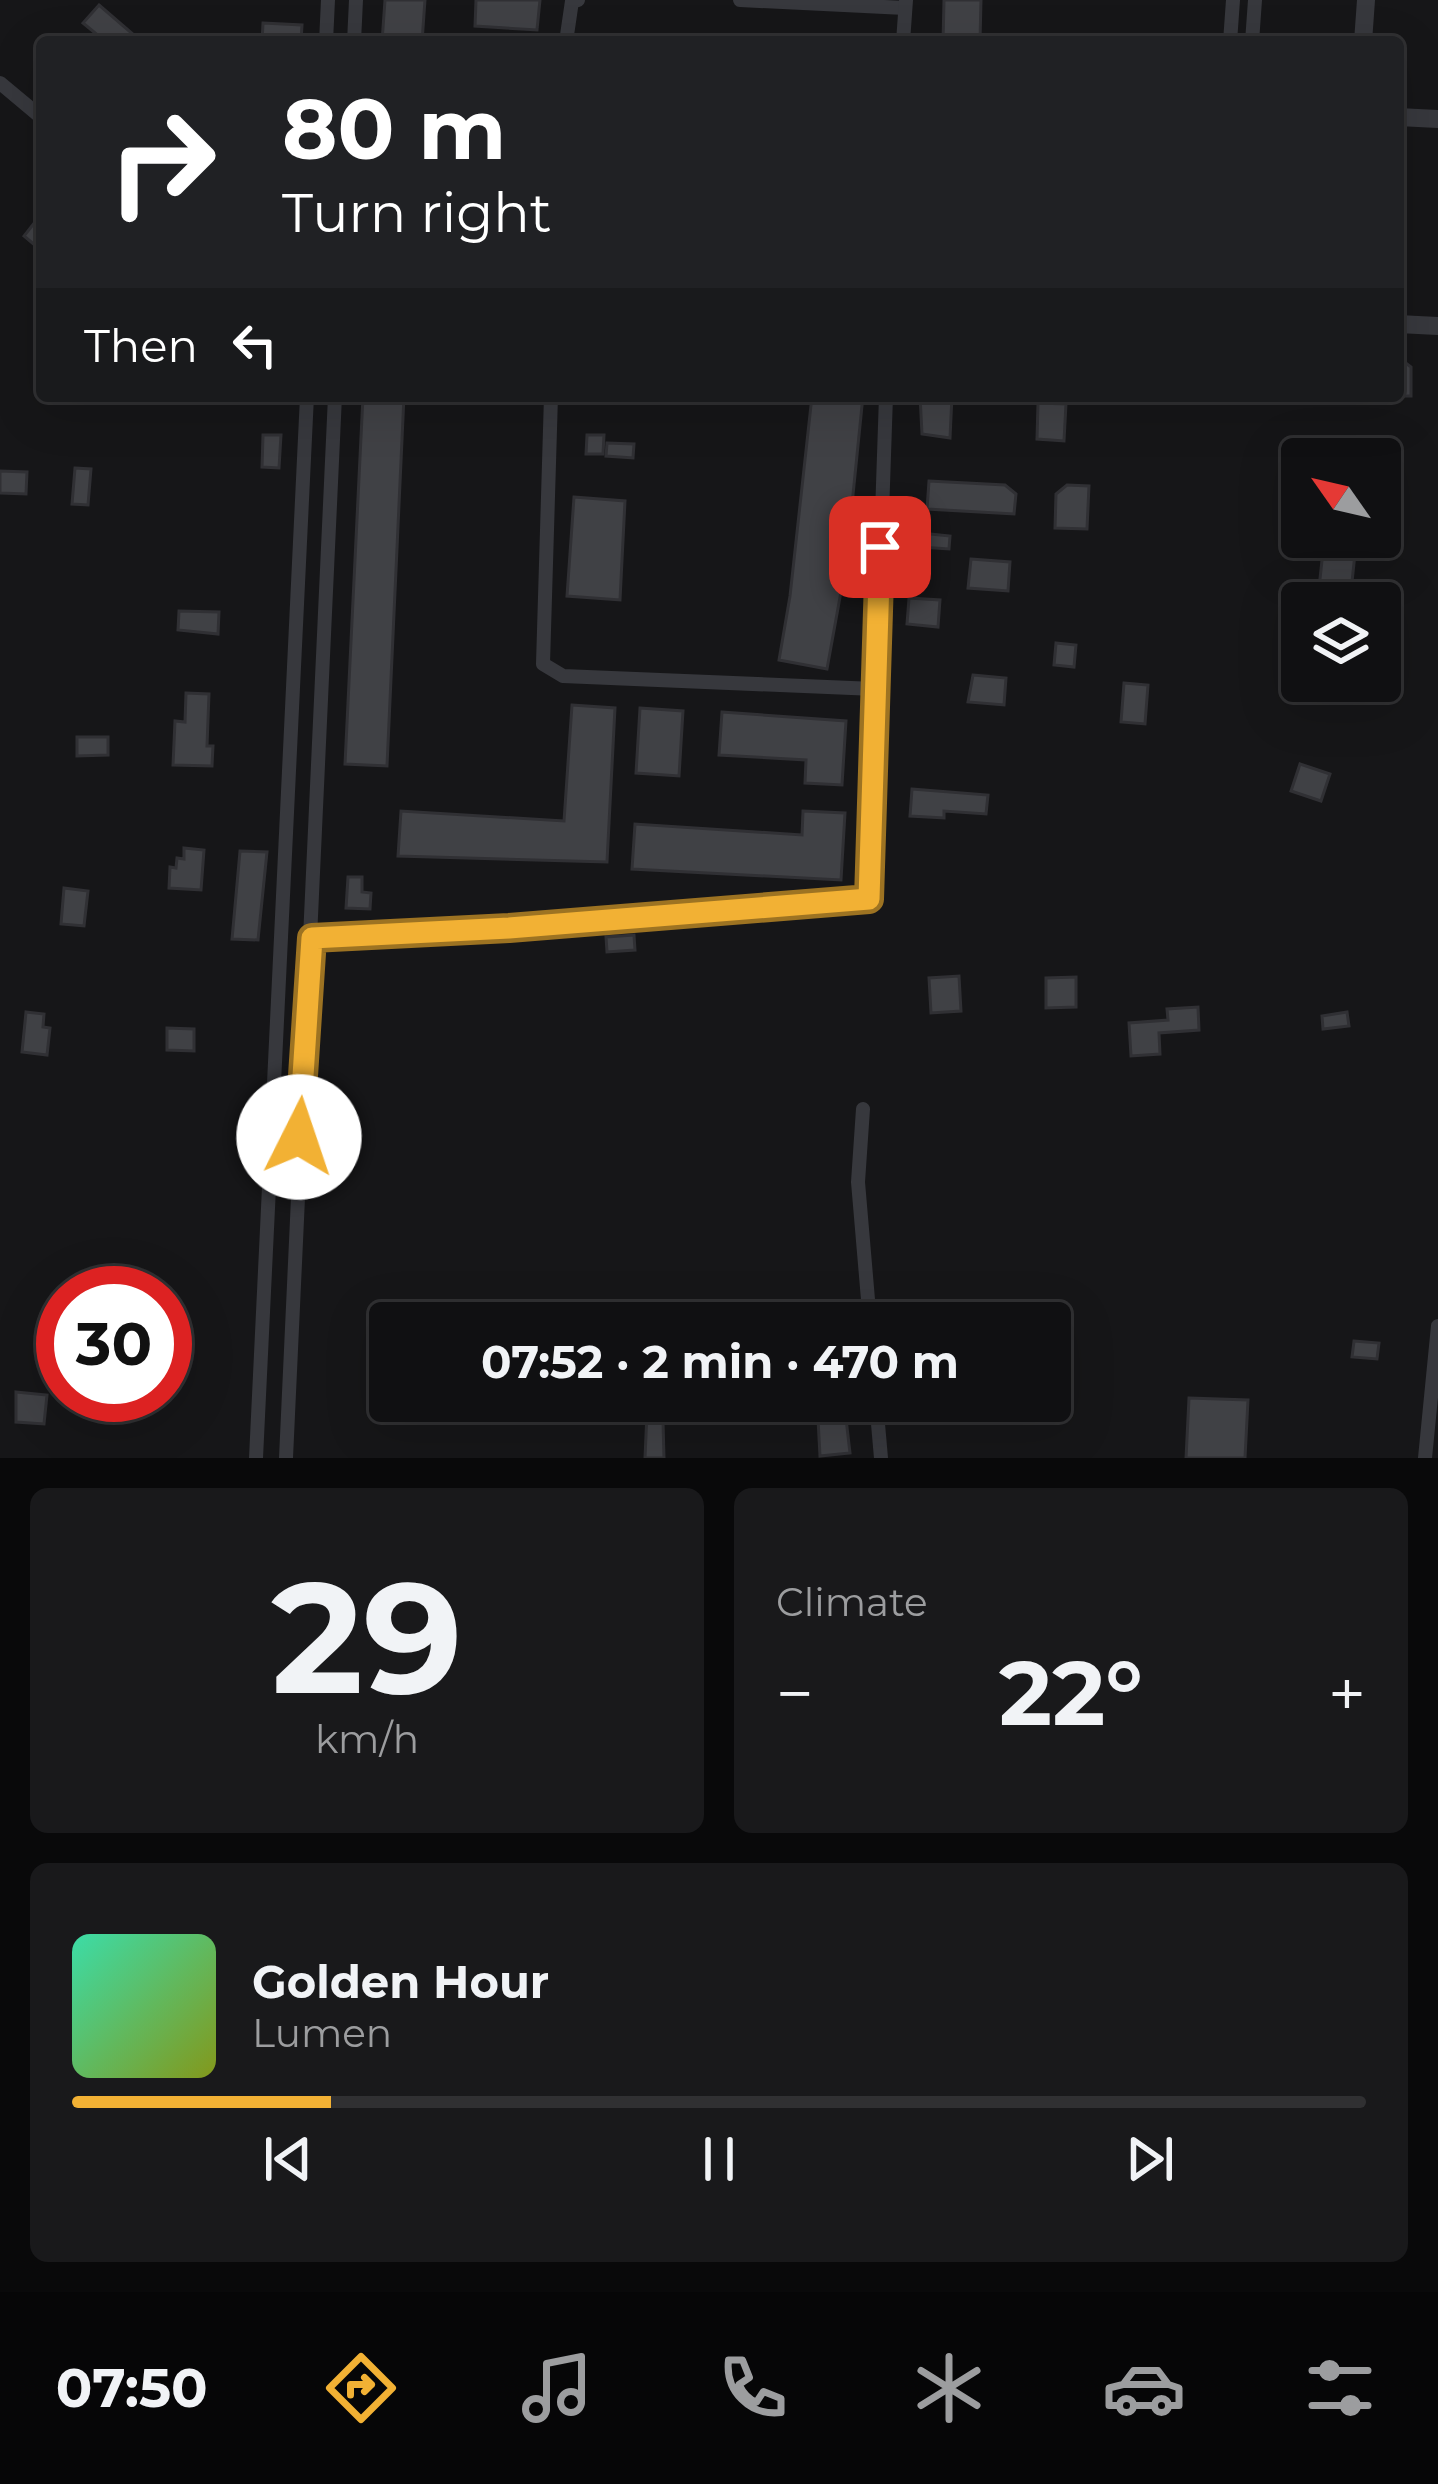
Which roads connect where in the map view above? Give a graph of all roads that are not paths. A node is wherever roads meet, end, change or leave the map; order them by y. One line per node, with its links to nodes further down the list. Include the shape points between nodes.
1 (328, 0): 9 (street)
2 (356, 0): 10 (street)
3 (578, 0): 11 (street)
4 (740, 0): 8 (street)
5 (1233, 0): 13 (street)
6 (1255, 0): 14 (street)
7 (1366, 0): 15 (street)
8 (906, 4): 12 (street)
9 (326, 36)
10 (354, 36)
11 (567, 36)
12 (904, 36)
13 (1230, 36)
14 (1252, 36)
15 (1363, 36)
16 (0, 83): 17 (street)
17 (36, 113)
18 (1404, 117): 19 (street)
19 (1438, 119)
20 (1404, 325): 21 (street)
21 (1438, 326)
22 (307, 402): 32 (street)
23 (335, 402): 27 (street)
24 (551, 402): 26 (street, via 544,664 563,676)
25 (886, 402): 26 (street)
26 (875, 689): 27 (street, via 869,899)
27 (312, 938): 33 (street)
28 (863, 1109): 29 (street, via 858,1182)
29 (868, 1302)
30 (1438, 1326): 35 (street)
31 (878, 1422): 34 (street)
32 (256, 1458)
33 (286, 1458)
34 (881, 1458)
35 (1425, 1458)

